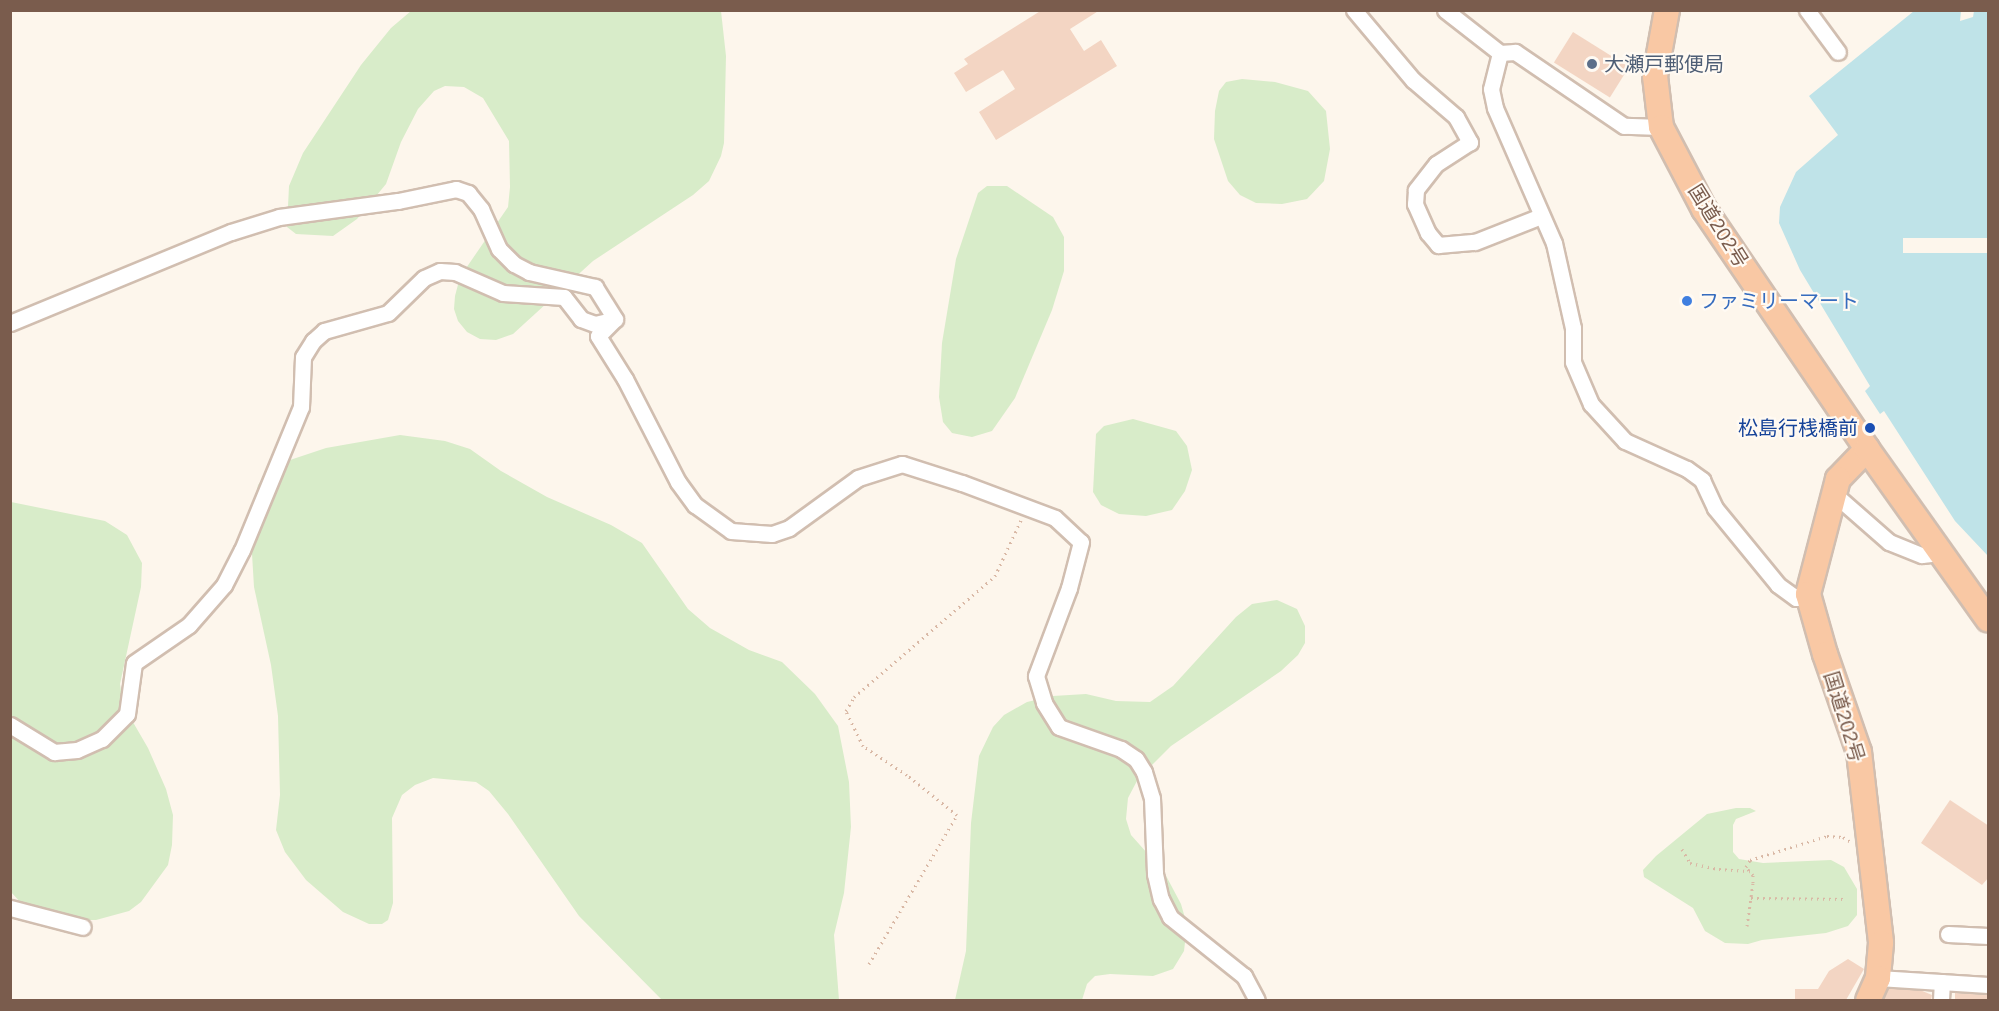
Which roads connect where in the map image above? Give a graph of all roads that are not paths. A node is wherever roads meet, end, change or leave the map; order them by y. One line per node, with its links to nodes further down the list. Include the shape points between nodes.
1 (1354, 10): 8 (street, via 1413,80 1456,117 1470,142 1436,164 1416,190 1415,204 1438,245 1475,242)
2 (1445, 10): 6 (street)
3 (1667, 10): 7 (highway, 国道202号, via 1655,76)
4 (1807, 10): 5 (street)
5 (1839, 52)
6 (1500, 53): 7 (street, via 1515,52 1624,126); 8 (street, via 1491,89 1495,108)
7 (1661, 127): 11 (highway, 国道202号, via 1704,209)
8 (1540, 216): 14 (street, via 1554,243 1573,328 1573,362 1590,404 1625,441 1687,469 1702,480 1715,508 1778,585 1796,598)
9 (615, 319): 10 (street, via 595,287 529,272 514,264 499,249 481,209 468,193 456,189 398,201 279,216); 16 (street, via 595,324 581,319 564,297 503,293 455,272 440,271 424,278 388,314 324,331 303,357 301,407 243,550 224,585 189,625 134,663 127,714 102,739 77,750 54,752); 24 (street, via 597,336 625,380 678,482 695,506 731,531 771,534 789,528 858,478 902,464 1055,518 1081,542 1069,588 1036,676 1044,703 1059,727 1121,749 1136,759 1152,798 1155,874 1161,900 1170,917 1244,976)
10 (10, 323)
11 (1867, 448): 12 (highway, 国道202号, via 1838,479); 13 (highway, 国道202号)
12 (1833, 493): 13 (street, via 1888,542 1922,555); 14 (highway, 国道202号)
13 (1942, 553): 15 (highway, 国道202号)
14 (1809, 594): 21 (highway, 国道202号, via 1859,752 1881,943)
15 (1989, 619)
16 (10, 725)
17 (10, 908): 18 (street)
18 (83, 927)
19 (1948, 934): 20 (street)
20 (1989, 936)
21 (1878, 978): 22 (street); 25 (highway, 国道202号)
22 (1942, 982): 23 (street); 26 (street)
23 (1989, 985)
24 (1257, 1000)
25 (1868, 1000)
26 (1941, 1000)

